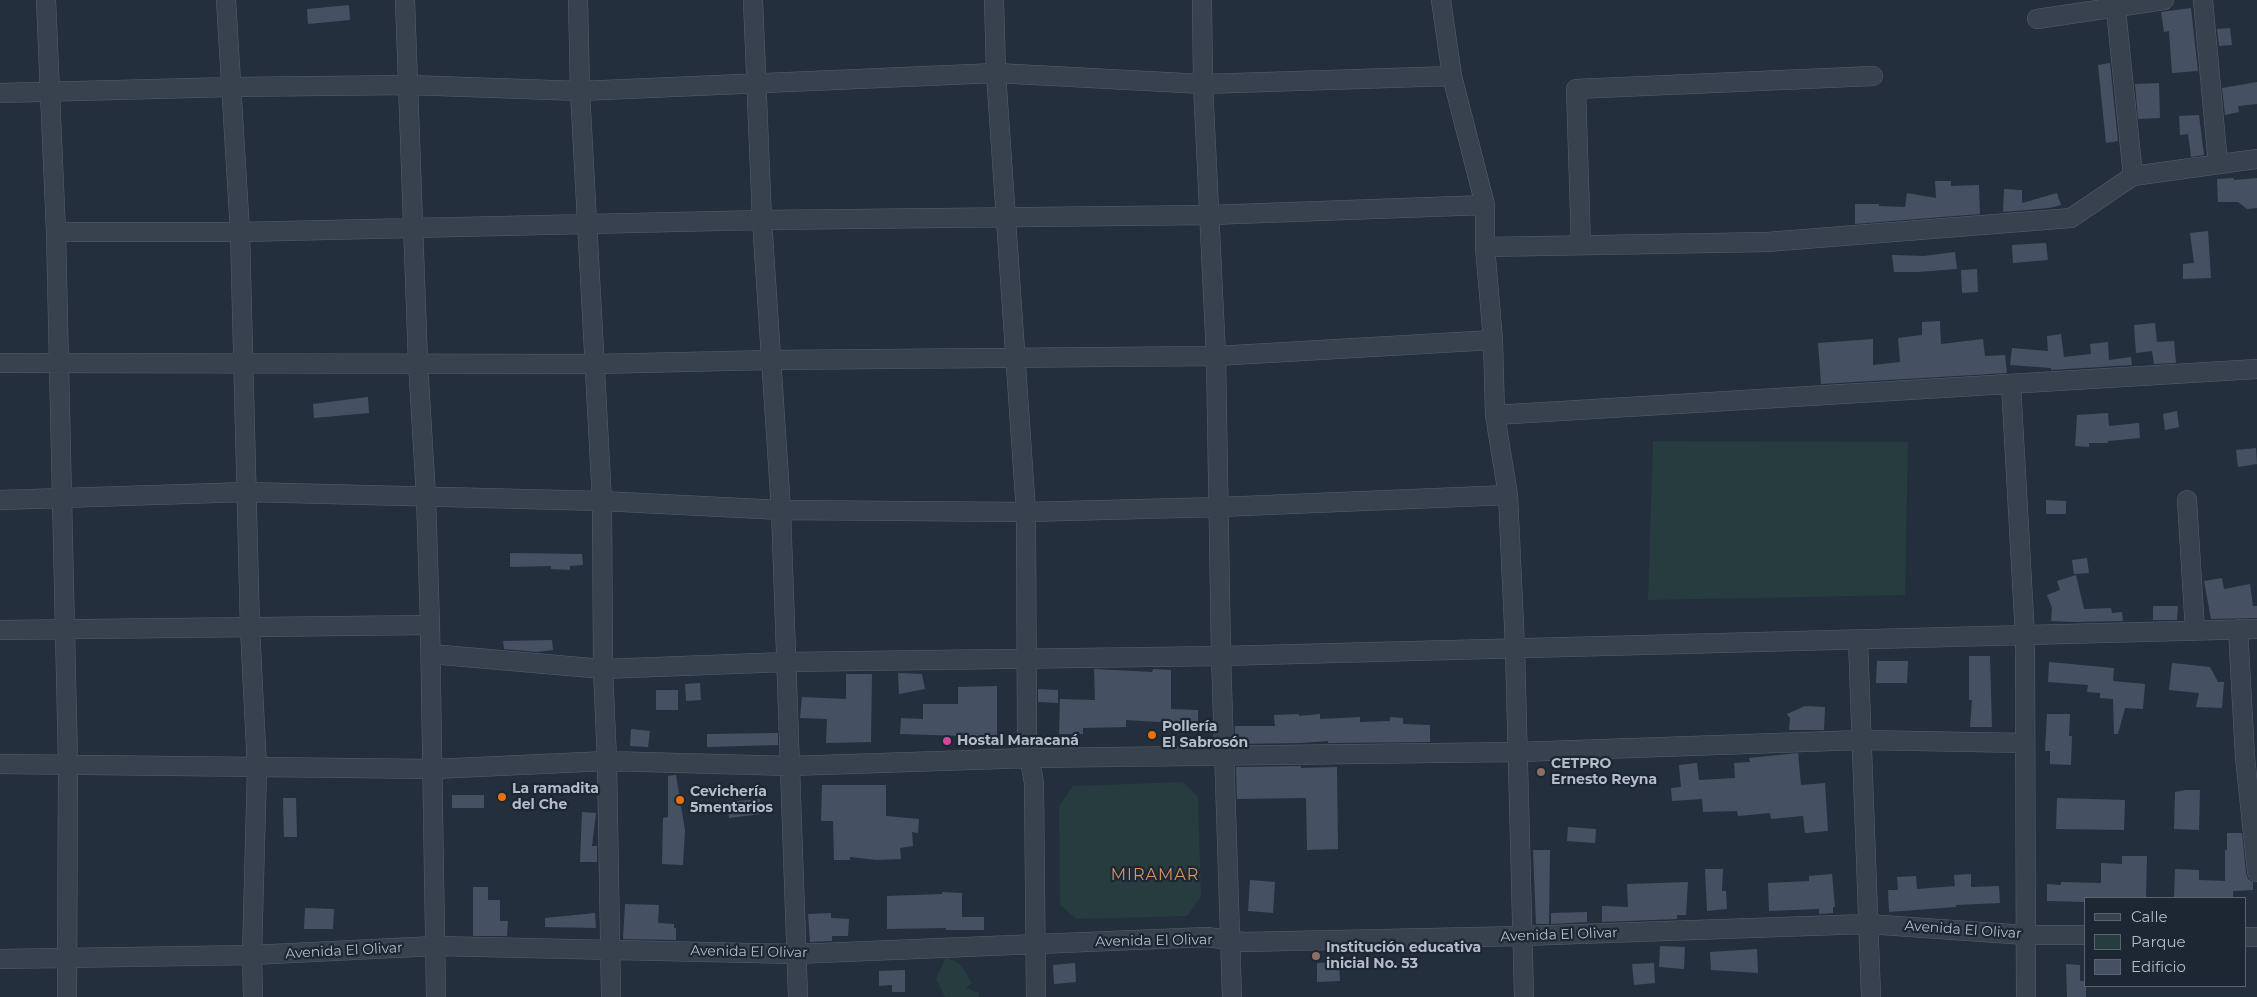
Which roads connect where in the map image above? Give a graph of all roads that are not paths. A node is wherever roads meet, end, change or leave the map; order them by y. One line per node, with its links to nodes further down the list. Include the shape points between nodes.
1 (46, 0): 20 (street)
2 (226, 0): 19 (street)
3 (405, 0): 18 (street)
4 (578, 0): 21 (street)
5 (753, 0): 16 (street)
6 (994, 0): 13 (street)
7 (1202, 0): 17 (street)
8 (1441, 0): 14 (street)
9 (2164, 0): 11 (street)
10 (2202, 0): 24 (street)
11 (2116, 3): 12 (street); 25 (street)
12 (2037, 19)
13 (996, 73): 16 (street); 17 (street); 28 (street)
14 (1452, 76): 17 (street); 26 (street)
15 (1873, 76): 34 (street, via 1576,89)
16 (756, 83): 21 (street); 29 (street)
17 (1203, 84): 27 (street)
18 (409, 86): 19 (street); 21 (street); 31 (street)
19 (231, 87): 20 (street); 33 (street)
20 (50, 91): 22 (street); 32 (street)
21 (580, 91): 30 (street)
22 (0, 93)
23 (2257, 159): 24 (street)
24 (2218, 164): 25 (street)
25 (2133, 176): 34 (street, via 2071,218 1767,242)
26 (1485, 205): 27 (street); 35 (street)
27 (1209, 215): 28 (street); 37 (street)
28 (1006, 217): 29 (street); 38 (street)
29 (762, 220): 30 (street); 39 (street)
30 (588, 224): 31 (street); 44 (street)
31 (412, 227): 33 (street); 43 (street)
32 (56, 232): 33 (street); 41 (street)
33 (240, 232): 42 (street)
34 (1582, 246): 35 (street)
35 (1485, 247): 36 (street)
36 (1493, 340): 37 (street); 47 (street)
37 (1216, 356): 38 (street); 55 (street)
38 (1015, 358): 39 (street); 57 (street)
39 (770, 360): 44 (street); 56 (street)
40 (0, 363): 41 (street)
41 (58, 363): 42 (street); 51 (street)
42 (244, 363): 43 (street); 48 (street)
43 (418, 363): 44 (street); 50 (street)
44 (596, 364): 54 (street)
45 (2257, 369): 46 (street)
46 (2011, 384): 47 (street); 65 (street)
47 (1495, 415): 49 (street)
48 (247, 492): 50 (street); 51 (street); 60 (street)
49 (1508, 495): 55 (street); 67 (street)
50 (426, 496): 54 (street); 58 (street)
51 (61, 498): 52 (street); 59 (street)
52 (0, 500)
53 (2187, 500): 64 (street)
54 (602, 501): 56 (street); 72 (street)
55 (1219, 507): 57 (street); 69 (street)
56 (781, 510): 57 (street); 71 (street)
57 (1026, 512): 70 (street)
58 (430, 625): 60 (street); 68 (street)
59 (64, 628): 60 (street); 63 (street); 80 (street)
60 (250, 628): 82 (street)
61 (2257, 628): 62 (street)
62 (2238, 629): 64 (street); 84 (street, via 2245,757)
63 (0, 630)
64 (2195, 630): 65 (street)
65 (2025, 636): 66 (street); 74 (street)
66 (1858, 640): 67 (street); 73 (street)
67 (1515, 647): 69 (street); 75 (street)
68 (431, 654): 72 (street); 83 (street)
69 (1221, 656): 70 (street); 76 (street)
70 (1026, 659): 71 (street); 77 (street)
71 (786, 662): 72 (street); 81 (street)
72 (603, 669): 78 (street)
73 (1862, 740): 74 (street); 75 (street); 85 (street)
74 (2026, 742): 86 (street)
75 (1518, 752): 76 (street); 88 (street)
76 (1224, 756): 77 (street); 89 (street)
77 (1030, 758): 81 (street); 90 (street, via 1034,783)
78 (608, 761): 81 (street); 83 (street); 92 (street)
79 (0, 764): 80 (street)
80 (68, 764): 82 (street); 95 (street)
81 (790, 766): 93 (street)
82 (257, 768): 83 (street); 94 (street)
83 (434, 769): 91 (street)
84 (2257, 872)
85 (1867, 924): 86 (street, Avenida El Olivar); 88 (street, Avenida El Olivar); 105 (street)
86 (2026, 935): 87 (street, Avenida El Olivar); 106 (street)
87 (2084, 935)
88 (1522, 936): 89 (street, Avenida El Olivar); 104 (street)
89 (1230, 940): 90 (street, Avenida El Olivar); 103 (street)
90 (1035, 944): 93 (street, Avenida El Olivar); 102 (street)
91 (435, 946): 92 (street, Avenida El Olivar); 94 (street, Avenida El Olivar); 99 (street)
92 (610, 949): 93 (street, Avenida El Olivar); 100 (street)
93 (796, 954): 101 (street)
94 (252, 955): 95 (street, Avenida El Olivar); 98 (street)
95 (67, 958): 96 (street, Avenida El Olivar); 97 (street)
96 (0, 959)
97 (67, 997)
98 (253, 997)
99 (436, 997)
100 (611, 997)
101 (798, 997)
102 (1036, 997)
103 (1232, 997)
104 (1524, 997)
105 (1870, 997)
106 (2026, 997)

